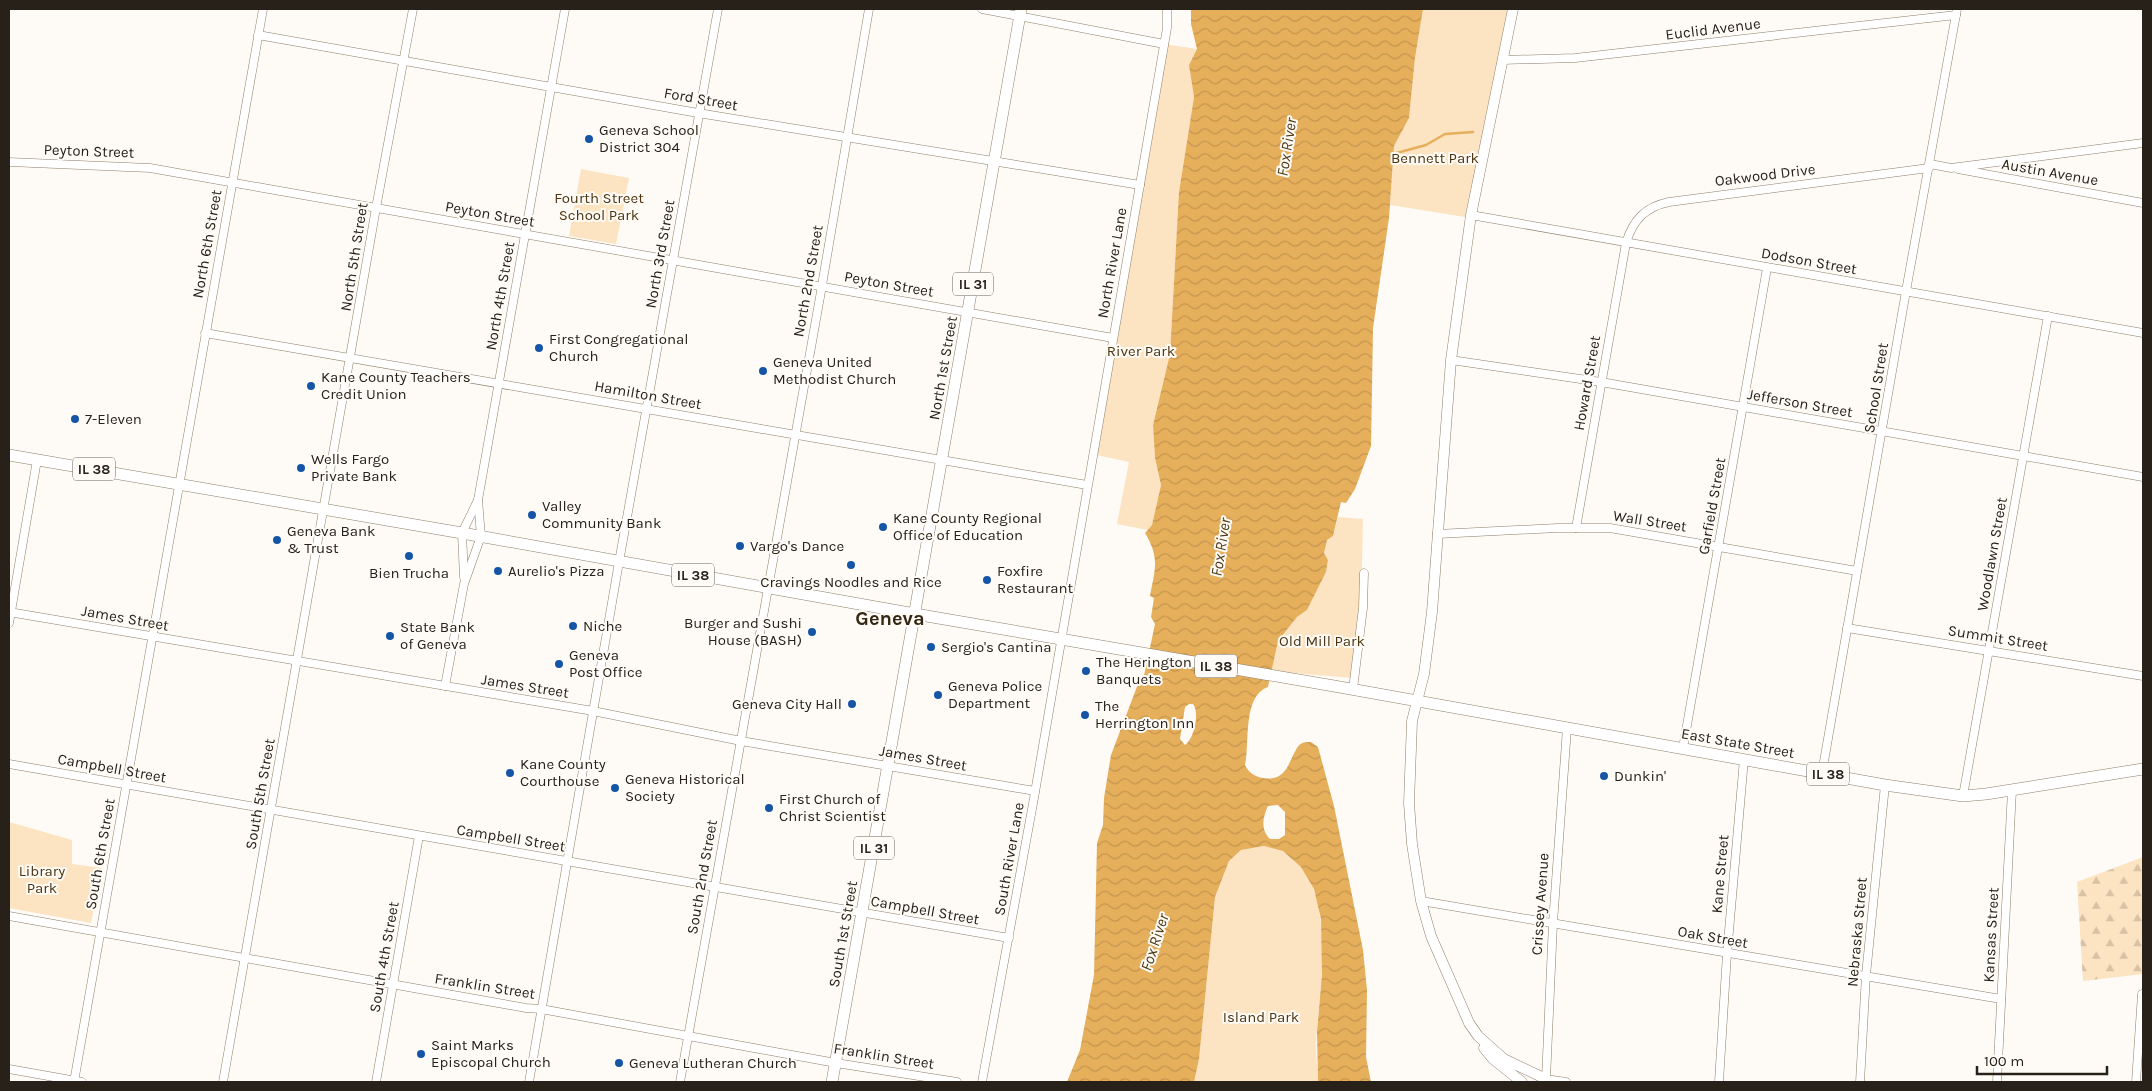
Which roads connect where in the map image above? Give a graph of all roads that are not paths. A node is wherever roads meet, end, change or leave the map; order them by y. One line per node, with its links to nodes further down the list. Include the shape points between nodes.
1 (263, 9): 11 (street, North 6th Street)
2 (413, 9): 14 (street, North 5th Street)
3 (565, 9): 15 (street, North 4th Street)
4 (718, 9): 16 (street, North 3rd Street)
5 (869, 9): 17 (street, North 2nd Street)
6 (982, 9): 9 (street)
7 (1167, 9): 12 (street, North River Lane)
8 (1512, 9): 13 (main road)
9 (1021, 12): 12 (street); 20 (main road, North 1st Street / IL 31)
10 (1957, 12): 13 (street, Euclid Avenue, via 1575,58); 21 (street, School Street)
11 (258, 35): 14 (street, Ford Street); 23 (street, North 6th Street)
12 (1164, 44): 24 (street, North River Lane)
13 (1502, 60): 27 (main road)
14 (403, 61): 15 (street, Ford Street); 26 (street, North 5th Street)
15 (551, 87): 16 (street, Ford Street); 28 (street, North 4th Street)
16 (698, 113): 17 (street, Ford Street); 30 (street, North 3rd Street)
17 (846, 136): 20 (street, Ford Street); 32 (street, North 2nd Street)
18 (2143, 144): 22 (street, Oakwood Drive)
19 (9, 162): 23 (street, Peyton Street, via 135,166)
20 (994, 162): 24 (street, Ford Street); 34 (main road, North 1st Street / IL 31)
21 (1929, 166): 22 (street, Oakwood Drive); 29 (street, Oakwood Drive, via 1656,205 1635,220); 33 (street, School Street)
22 (1951, 168): 25 (street, Austin Avenue)
23 (232, 182): 26 (street, Peyton Street); 36 (street, North 6th Street)
24 (1140, 185): 38 (street, North River Lane)
25 (2143, 203)
26 (376, 208): 28 (street, Peyton Street); 39 (street, North 5th Street)
27 (1471, 215): 29 (street, Dodson Street); 40 (main road)
28 (525, 234): 30 (street, Peyton Street); 42 (street, North 4th Street)
29 (1626, 243): 31 (street, Dodson Street); 41 (street, Howard Street)
30 (673, 260): 32 (street, Peyton Street); 44 (street, North 3rd Street)
31 (1767, 268): 33 (street, Dodson Street); 43 (street, Garfield Street)
32 (822, 286): 34 (street, Peyton Street); 46 (street, North 2nd Street)
33 (1906, 291): 35 (street, Dodson Street); 45 (street, School Street)
34 (968, 312): 38 (street, Peyton Street); 50 (main road, North 1st Street / IL 31)
35 (2048, 316): 37 (street, Dodson Street); 48 (street, Woodlawn Street)
36 (205, 333): 39 (street, Hamilton Street); 52 (street, North 6th Street)
37 (2143, 333)
38 (1112, 338): 53 (street, North River Lane)
39 (351, 358): 42 (street, Hamilton Street); 55 (street, North 5th Street)
40 (1451, 360): 41 (street, Jefferson Street); 58 (main road)
41 (1601, 382): 43 (street, Jefferson Street); 56 (street, Howard Street)
42 (498, 384): 44 (street, Hamilton Street); 54 (street, North 4th Street)
43 (1742, 407): 45 (street, Jefferson Street); 60 (street, Garfield Street)
44 (647, 409): 46 (street, Hamilton Street); 61 (street, North 3rd Street)
45 (1883, 432): 48 (street, Jefferson Street); 62 (street, School Street)
46 (796, 435): 50 (street, Hamilton Street); 65 (street, North 2nd Street)
47 (9, 455): 49 (main road, IL 38)
48 (2023, 456): 51 (street, Jefferson Street); 72 (street, Woodlawn Street)
49 (37, 460): 52 (main road, IL 38); 66 (street)
50 (942, 460): 53 (street, Hamilton Street); 67 (main road, North 1st Street / IL 31)
51 (2143, 477)
52 (179, 484): 55 (main road, IL 38); 70 (street, South 6th Street)
53 (1087, 485): 71 (street, North River Lane)
54 (478, 500): 57 (street, North 4th Street); 59 (street, North 4th Street)
55 (322, 509): 57 (main road, IL 38); 73 (street, South 5th Street)
56 (1576, 528): 58 (street, Wall Street); 60 (street, Wall Street, via 1610,528)
57 (462, 533): 59 (main road, IL 38); 64 (street)
58 (1437, 534): 77 (main road, via 1432,612)
59 (481, 536): 61 (main road, IL 38); 64 (street)
60 (1718, 547): 62 (street, Wall Street); 81 (street, Garfield Street)
61 (619, 562): 65 (main road, IL 38); 78 (street, North 3rd Street)
62 (1857, 571): 69 (street, School Street)
63 (1364, 573): 76 (street)
64 (464, 584): 75 (street)
65 (768, 588): 67 (main road, IL 38); 80 (street, South 2nd Street)
66 (10, 612): 68 (street); 70 (street, James Street)
67 (915, 614): 71 (main road, IL 38); 84 (main road, South 1st Street / IL 31)
68 (9, 623)
69 (1847, 628): 72 (street, Summit Street); 86 (street, School Street)
70 (152, 637): 73 (street, James Street); 87 (street, South 6th Street)
71 (1061, 640): 76 (main road, IL 38); 90 (street, South River Lane)
72 (1988, 650): 74 (street, Summit Street); 91 (street, Woodlawn Street)
73 (298, 662): 75 (street, James Street); 92 (street, South 5th Street)
74 (2143, 676)
75 (445, 686): 78 (street, James Street)
76 (1353, 689): 77 (main road, IL 38)
77 (1418, 701): 79 (main road, East State Street / IL 38); 96 (main road, via 1412,720 1409,803)
78 (593, 711): 80 (street, James Street); 94 (street, North 3rd Street)
79 (1567, 728): 81 (main road, East State Street / IL 38); 99 (street, Crissey Avenue)
80 (741, 741): 84 (street, James Street); 95 (street, South 2nd Street)
81 (1683, 748): 82 (main road, East State Street / IL 38)
82 (1744, 759): 86 (main road, East State Street / IL 38); 102 (street, Kane Street)
83 (9, 764): 87 (street, Campbell Street)
84 (888, 766): 90 (street, James Street); 97 (main road, South 1st Street / IL 31)
85 (2143, 769): 89 (main road, East State Street / IL 38)
86 (1822, 773): 88 (main road, East State Street / IL 38)
87 (126, 784): 92 (street, Campbell Street); 100 (street, South 6th Street)
88 (1886, 785): 91 (main road, East State Street / IL 38); 104 (street, Nebraska Street)
89 (2012, 790): 91 (main road, East State Street / IL 38); 107 (street, Kansas Street)
90 (1035, 791): 101 (street, South River Lane)
91 (1963, 796)
92 (271, 810): 93 (street, Campbell Street); 103 (street, South 5th Street)
93 (419, 836): 94 (street, Campbell Street); 105 (street, South 4th Street)
94 (567, 861): 95 (street, Campbell Street); 108 (street, North 3rd Street)
95 (714, 886): 97 (street, Campbell Street); 109 (street, South 2nd Street)
96 (1421, 901): 99 (street, Oak Street); 110 (main road, via 1441,962)
97 (862, 913): 101 (street, Campbell Street); 111 (main road, South 1st Street / IL 31)
98 (9, 916): 100 (street, Franklin Street)
99 (1553, 923): 102 (street, Oak Street); 113 (street, Crissey Avenue)
100 (100, 933): 103 (street, Franklin Street); 114 (street, South 6th Street)
101 (1009, 938): 121 (street, South River Lane)
102 (1727, 954): 104 (street, Oak Street); 124 (street, Kane Street)
103 (244, 958): 105 (street, Franklin Street); 115 (street, South 5th Street)
104 (1866, 975): 107 (street, Oak Street); 125 (street, Nebraska Street)
105 (393, 984): 108 (street, Franklin Street); 116 (street, South 4th Street)
106 (2142, 994): 127 (street)
107 (2001, 999): 126 (street, Kansas Street)
108 (541, 1009): 109 (street, Franklin Street); 117 (street, North 3rd Street)
109 (688, 1034): 111 (street, Franklin Street); 118 (street, South 2nd Street)
110 (1478, 1036): 113 (main road, via 1504,1059); 122 (main road, via 1493,1059)
111 (836, 1063): 119 (main road, South 1st Street / IL 31); 120 (street, Franklin Street)
112 (9, 1069): 114 (street)
113 (1546, 1081): 123 (street)
114 (76, 1082)
115 (223, 1082)
116 (376, 1082)
117 (529, 1082)
118 (680, 1082)
119 (832, 1082)
120 (957, 1082)
121 (982, 1082)
122 (1522, 1082)
123 (1566, 1082)
124 (1719, 1082)
125 (1860, 1082)
126 (1997, 1082)
127 (2136, 1082)

